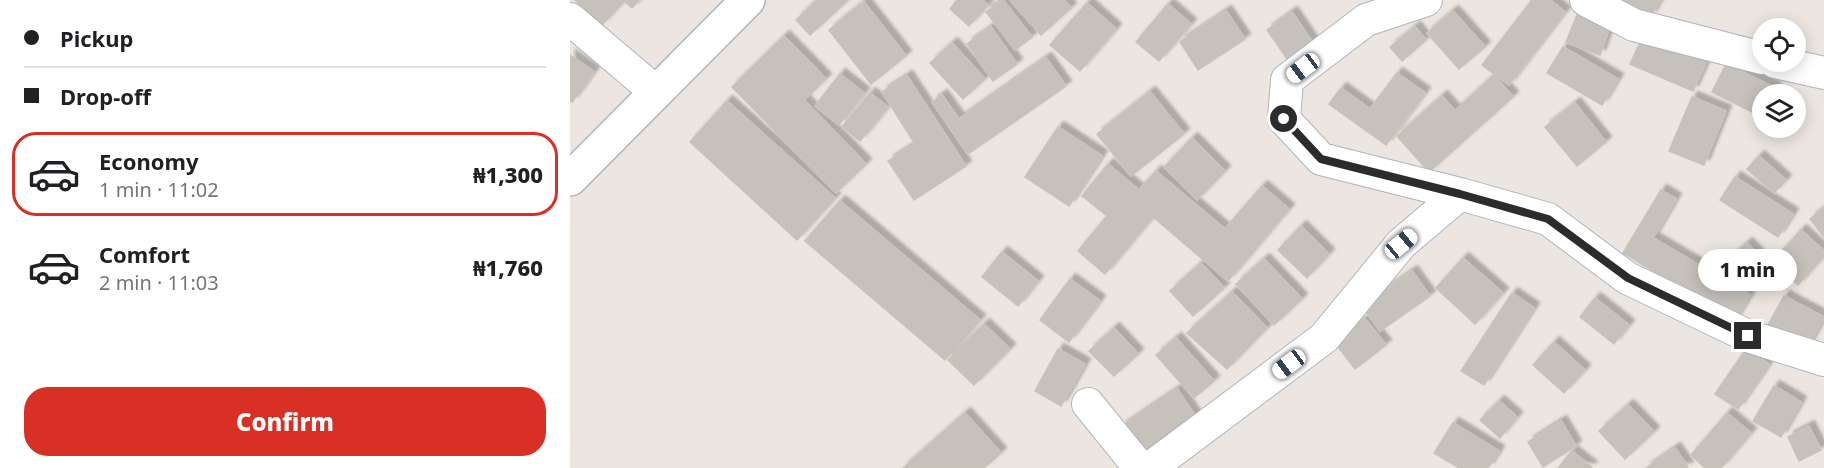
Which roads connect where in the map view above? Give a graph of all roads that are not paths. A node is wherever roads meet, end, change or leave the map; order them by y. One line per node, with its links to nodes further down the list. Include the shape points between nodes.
1 (748, 0): 8 (street)
2 (1426, 0): 10 (street, via 1366,20 1287,80 1284,119 1321,159)
3 (1586, 0): 5 (street, via 1634,25)
4 (570, 20): 8 (street)
5 (1752, 55)
6 (1806, 69): 7 (street)
7 (1824, 73)
8 (656, 92): 9 (street)
9 (570, 179)
10 (1460, 194): 11 (street, via 1548,219 1628,278 1748,336); 14 (street, via 1401,244 1324,338)
11 (1824, 360)
12 (1088, 404): 13 (street)
13 (1140, 468)
14 (1150, 468)

